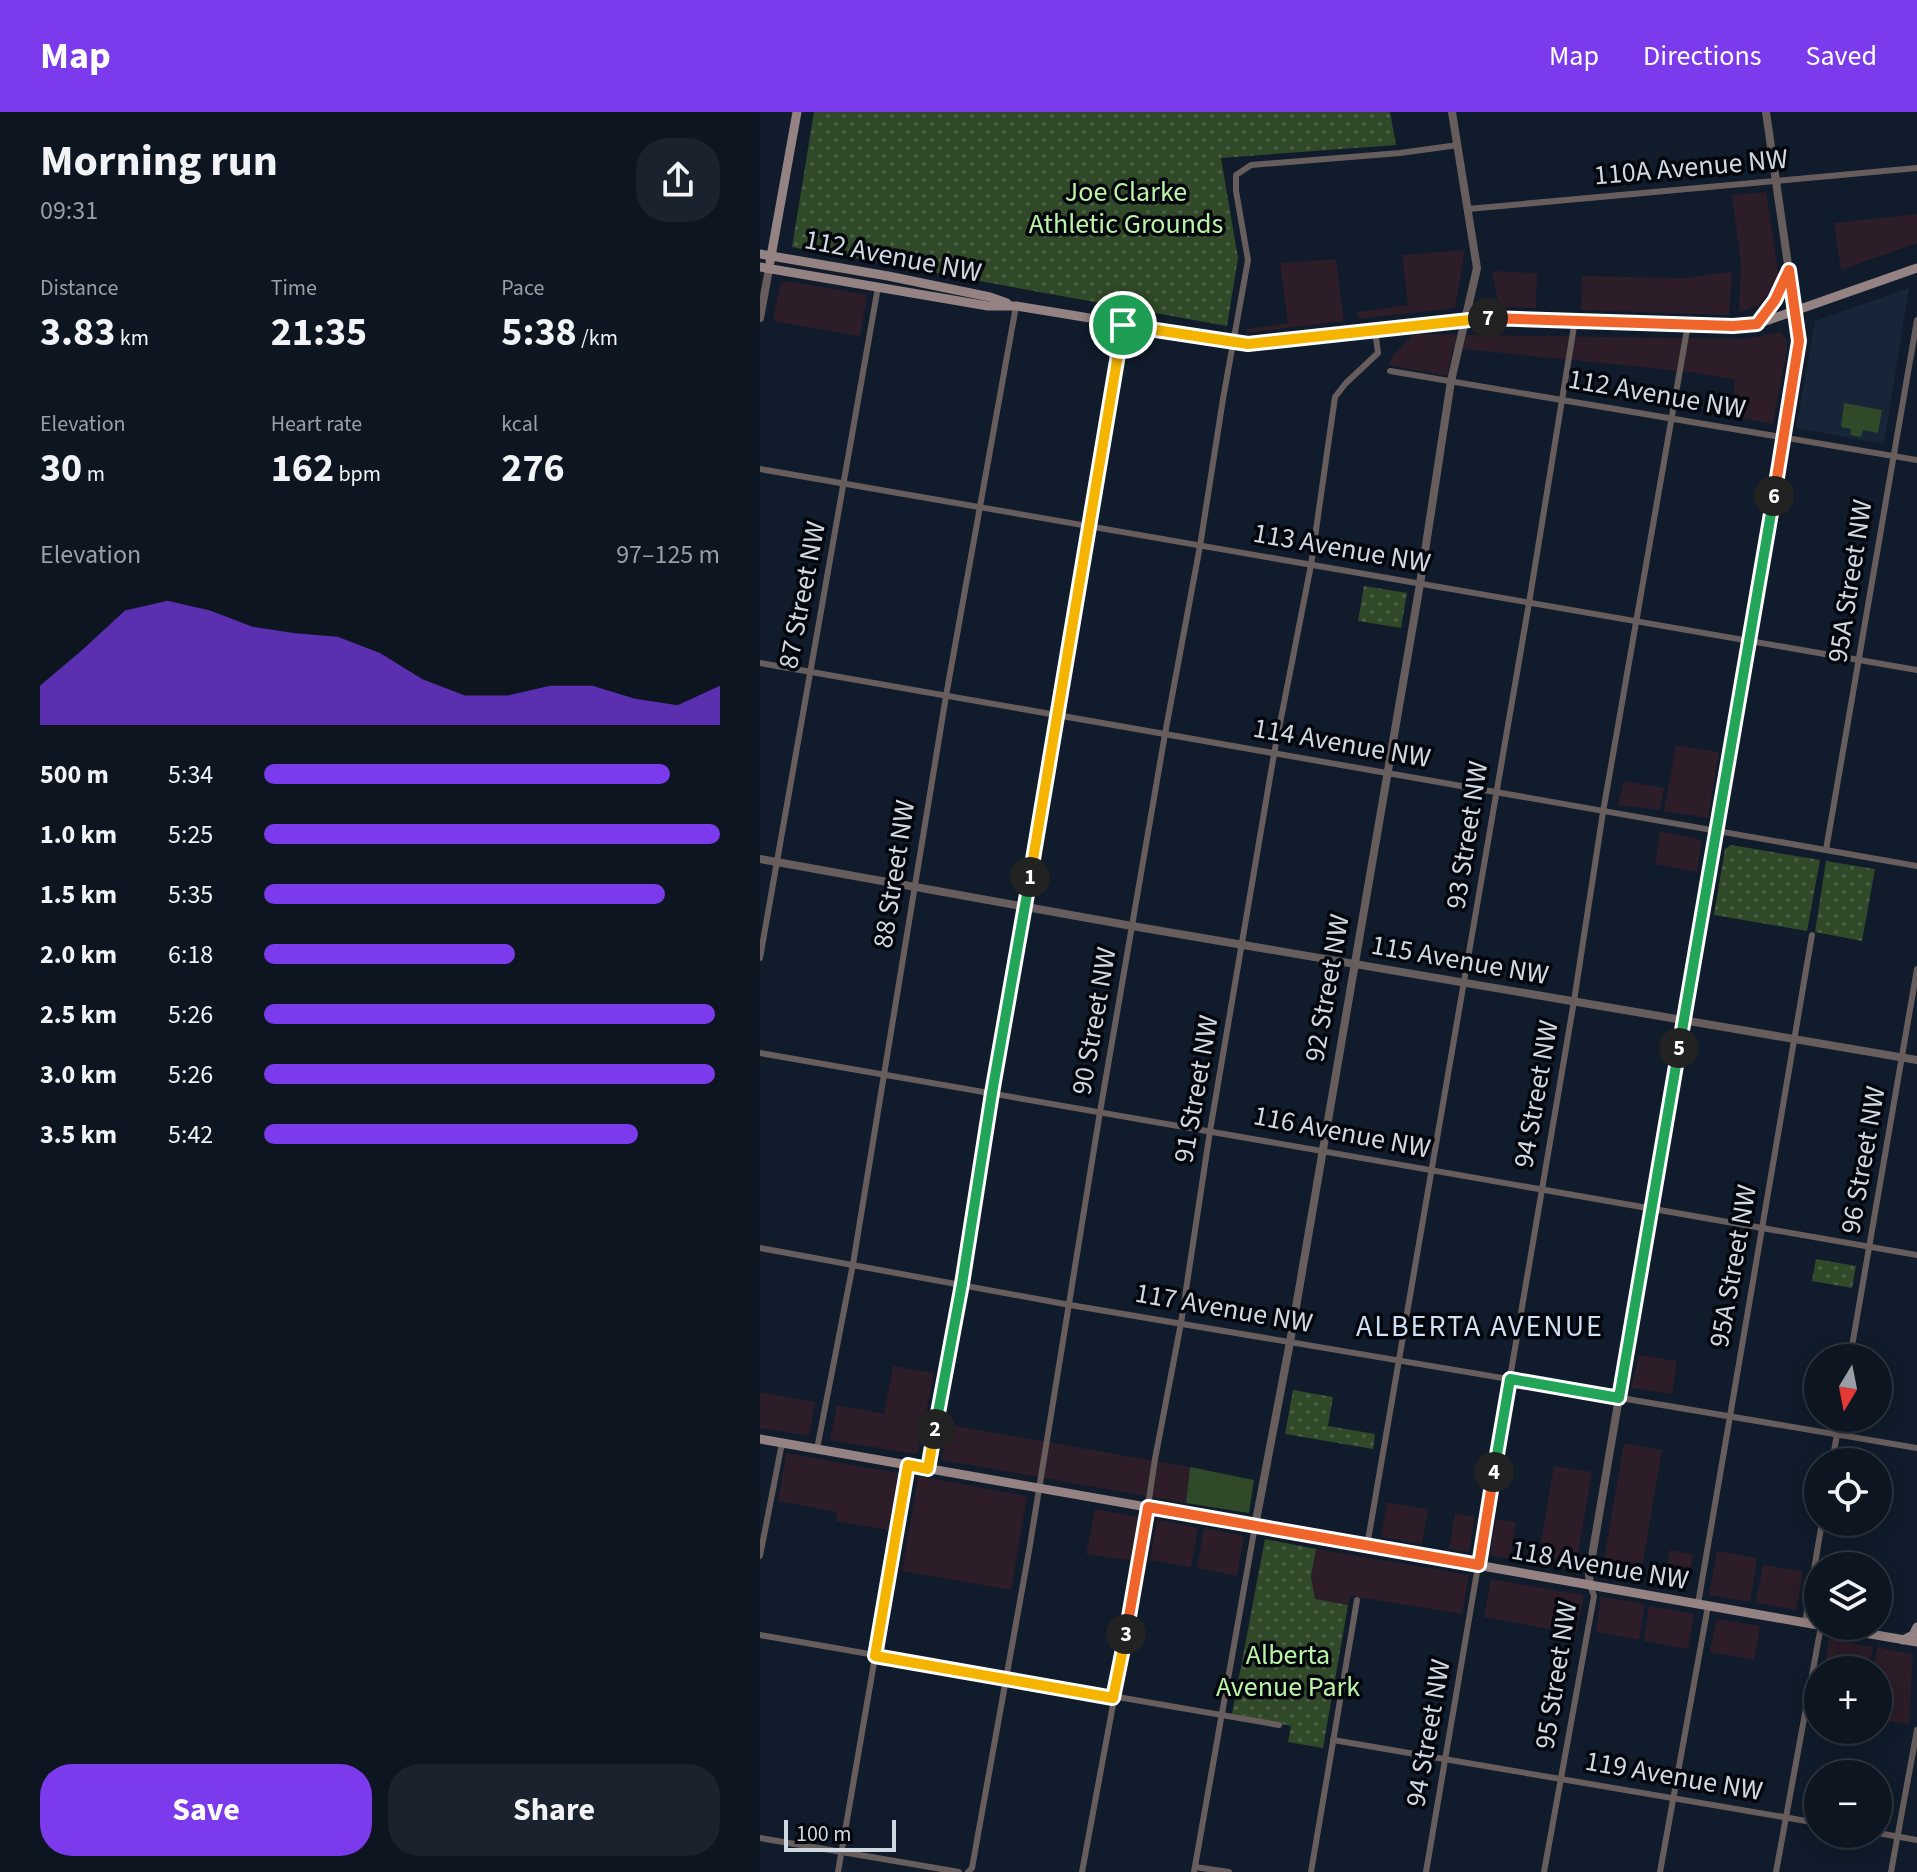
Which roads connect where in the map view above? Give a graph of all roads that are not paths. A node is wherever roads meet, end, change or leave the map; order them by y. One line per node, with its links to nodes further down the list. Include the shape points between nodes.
1 (797, 112): 9 (main road)
2 (1452, 112): 4 (street, 92 Street NW)
3 (1766, 112): 6 (street, 95 Street NW)
4 (1458, 145): 7 (street, 92 Street NW); 24 (street, 90 Street NW, via 1251,165 1236,175 1248,260)
5 (1917, 168): 6 (street, 110A Avenue NW)
6 (1776, 181): 7 (street, 110A Avenue NW); 12 (street, 95 Street NW)
7 (1468, 209): 17 (street, 92 Street NW, via 1477,268)
8 (760, 254): 9 (main road, 112 Avenue NW)
9 (771, 255): 10 (main road); 14 (main road, 112 Avenue NW)
10 (764, 268): 13 (main road, 112 Avenue NW); 16 (street)
11 (1917, 268): 15 (main road, 112 Avenue NW)
12 (1789, 270): 15 (street, 95 Street NW); 21 (main road)
13 (878, 287): 14 (main road, 112 Avenue NW); 33 (street, 87 Street NW)
14 (1016, 306): 22 (main road, 112 Avenue NW); 34 (street, 88 Street NW)
15 (1795, 311): 21 (main road, 112 Avenue NW); 29 (street, 95 Street NW, via 1799,341)
16 (760, 318)
17 (1464, 319): 18 (main road, 112 Avenue NW); 23 (main road, 112 Avenue NW); 26 (street, 92 Street NW)
18 (1575, 320): 20 (main road, 112 Avenue NW); 27 (street, 93 Street NW)
19 (1917, 320): 30 (street, 95A Street NW)
20 (1688, 324): 21 (main road, 112 Avenue NW); 28 (street, 94 Street NW)
21 (1757, 324)
22 (1123, 325): 24 (main road, 112 Avenue NW); 35 (street)
23 (1375, 330): 24 (main road, 112 Avenue NW); 37 (street, 91 Street NW, via 1378,353 1335,397)
24 (1232, 343): 36 (street, 90 Street NW)
25 (1390, 371): 26 (street, 112 Avenue NW)
26 (1451, 381): 27 (street, 112 Avenue NW); 38 (street, 92 Street NW)
27 (1562, 401): 28 (street, 112 Avenue NW); 39 (street, 93 Street NW)
28 (1670, 419): 29 (street, 112 Avenue NW); 40 (street, 94 Street NW)
29 (1783, 437): 30 (street, 112 Avenue NW); 41 (street, 95 Street NW)
30 (1893, 456): 31 (street, 112 Avenue NW); 42 (street, 95A Street NW)
31 (1917, 460)
32 (760, 469): 33 (street, 113 Avenue NW)
33 (845, 484): 34 (street, 113 Avenue NW); 45 (street, 87 Street NW)
34 (981, 508): 35 (street, 113 Avenue NW); 46 (street, 88 Street NW)
35 (1091, 527): 36 (street, 113 Avenue NW); 47 (street)
36 (1200, 546): 37 (street, 113 Avenue NW); 48 (street, 90 Street NW)
37 (1311, 565): 38 (street, 113 Avenue NW); 49 (street, 91 Street NW)
38 (1420, 584): 39 (street, 113 Avenue NW); 50 (street, 92 Street NW)
39 (1529, 603): 40 (street, 113 Avenue NW); 51 (street, 93 Street NW)
40 (1638, 622): 41 (street, 113 Avenue NW); 52 (street, 94 Street NW)
41 (1751, 642): 42 (street, 113 Avenue NW); 53 (street, 95 Street NW)
42 (1860, 659): 44 (street, 113 Avenue NW); 54 (street, 95A Street NW)
43 (760, 663): 45 (street, 114 Avenue NW)
44 (1917, 670)
45 (810, 672): 46 (street, 114 Avenue NW); 56 (street, 87 Street NW)
46 (946, 696): 47 (street, 114 Avenue NW); 58 (street, 88 Street NW)
47 (1057, 715): 48 (street, 114 Avenue NW); 59 (street)
48 (1165, 734): 49 (street, 114 Avenue NW); 60 (street, 90 Street NW)
49 (1274, 754): 50 (street, 114 Avenue NW); 62 (street, 91 Street NW)
50 (1386, 774): 51 (street, 114 Avenue NW); 64 (street, 92 Street NW)
51 (1495, 793): 52 (street, 114 Avenue NW); 66 (street, 93 Street NW)
52 (1603, 812): 53 (street, 114 Avenue NW); 67 (street, 94 Street NW)
53 (1716, 831): 54 (street, 114 Avenue NW); 68 (street, 95 Street NW)
54 (1826, 850): 57 (street, 114 Avenue NW)
55 (760, 859): 56 (street, 115 Avenue NW)
56 (777, 862): 58 (street, 115 Avenue NW); 63 (street, 87 Street NW)
57 (1917, 866)
58 (915, 887): 59 (street, 115 Avenue NW); 73 (street, 88 Street NW)
59 (1025, 907): 60 (street, 115 Avenue NW); 74 (street)
60 (1132, 926): 62 (street, 115 Avenue NW); 75 (street, 90 Street NW)
61 (1812, 935): 69 (street, 95A Street NW)
62 (1244, 945): 64 (street, 115 Avenue NW); 76 (street, 91 Street NW)
63 (760, 958)
64 (1354, 964): 66 (street, 115 Avenue NW); 77 (street, 92 Street NW)
65 (1917, 969): 71 (street, 96 Street NW)
66 (1464, 983): 67 (street, 115 Avenue NW); 78 (street, 93 Street NW)
67 (1574, 1001): 68 (street, 115 Avenue NW); 79 (street, 94 Street NW)
68 (1683, 1020): 69 (street, 115 Avenue NW); 80 (street, 95 Street NW)
69 (1794, 1039): 71 (street, 115 Avenue NW); 81 (street, 95A Street NW)
70 (760, 1053): 73 (street, 116 Avenue NW)
71 (1903, 1057): 72 (street, 115 Avenue NW); 82 (street, 96 Street NW)
72 (1917, 1060)
73 (883, 1074): 74 (street, 116 Avenue NW); 85 (street, 88 Street NW)
74 (992, 1093): 75 (street, 116 Avenue NW); 86 (street)
75 (1100, 1112): 76 (street, 116 Avenue NW); 87 (street, 90 Street NW)
76 (1210, 1131): 77 (street, 116 Avenue NW); 88 (street, 91 Street NW)
77 (1322, 1153): 78 (street, 116 Avenue NW); 89 (street, 92 Street NW)
78 (1432, 1172): 79 (street, 116 Avenue NW); 91 (street, 93 Street NW)
79 (1542, 1190): 80 (street, 116 Avenue NW); 92 (street, 94 Street NW)
80 (1651, 1209): 81 (street, 116 Avenue NW); 93 (street, 95 Street NW)
81 (1762, 1228): 82 (street, 116 Avenue NW); 94 (street, 95A Street NW)
82 (1870, 1247): 84 (street, 116 Avenue NW); 90 (street, 96 Street NW)
83 (760, 1248): 85 (street, 117 Avenue NW)
84 (1917, 1255)
85 (853, 1264): 86 (street, 117 Avenue NW); 101 (street, 88 Street NW)
86 (962, 1284): 87 (street, 117 Avenue NW); 103 (street)
87 (1070, 1305): 88 (street, 117 Avenue NW); 104 (street, 90 Street NW)
88 (1181, 1323): 89 (street, 117 Avenue NW); 105 (street, 91 Street NW)
89 (1290, 1342): 91 (street, 117 Avenue NW); 106 (street, 92 Street NW)
90 (1853, 1344)
91 (1399, 1360): 92 (street, 117 Avenue NW); 107 (street, 93 Street NW)
92 (1510, 1379): 93 (street, 117 Avenue NW); 109 (street, 94 Street NW)
93 (1619, 1398): 94 (street, 117 Avenue NW); 110 (street, 95 Street NW)
94 (1730, 1417): 96 (street, 117 Avenue NW); 112 (street, 95A Street NW)
95 (1838, 1432): 96 (street)
96 (1837, 1435): 99 (street); 100 (street, 117 Avenue NW)
97 (760, 1439): 98 (main road, 118 Avenue NW)
98 (782, 1443): 101 (main road, 118 Avenue NW); 108 (street)
99 (1835, 1448)
100 (1917, 1448)
101 (817, 1449): 102 (main road, 118 Avenue NW)
102 (908, 1465): 103 (main road, 118 Avenue NW); 120 (street)
103 (928, 1469): 104 (main road, 118 Avenue NW)
104 (1038, 1488): 105 (main road, 118 Avenue NW); 121 (street, 90 Street NW)
105 (1148, 1507): 106 (main road, 118 Avenue NW); 122 (street, 91 Street NW)
106 (1255, 1526): 107 (main road, 118 Avenue NW); 123 (street, 92 Street NW)
107 (1367, 1546): 109 (main road, 118 Avenue NW)
108 (760, 1556)
109 (1479, 1565): 110 (main road, 118 Avenue NW); 127 (street, 94 Street NW)
110 (1590, 1585): 112 (main road, 118 Avenue NW); 128 (street, 95 Street NW, via 1594,1596)
111 (1357, 1600): 126 (street)
112 (1703, 1605): 113 (main road, 118 Avenue NW); 129 (street, 95A Street NW)
113 (1804, 1623)
114 (1917, 1627): 118 (main road)
115 (760, 1635): 120 (street)
116 (1892, 1638): 118 (main road, 118 Avenue NW)
117 (1818, 1640): 130 (street)
118 (1903, 1640): 119 (main road, 118 Avenue NW)
119 (1917, 1642)
120 (875, 1656): 121 (street); 136 (street)
121 (1005, 1678): 122 (street); 140 (street, 90 Street NW)
122 (1113, 1698): 123 (street); 141 (street, 91 Street NW)
123 (1222, 1716): 124 (street); 137 (street, 92 Street NW)
124 (1279, 1725)
125 (1917, 1730): 133 (street)
126 (1333, 1740): 127 (street, 119 Avenue NW); 143 (street)
127 (1446, 1759): 128 (street, 119 Avenue NW); 144 (street, 94 Street NW)
128 (1562, 1779): 129 (street, 119 Avenue NW); 145 (street, 95 Street NW)
129 (1674, 1798): 130 (street, 119 Avenue NW); 146 (street, 95A Street NW)
130 (1786, 1820): 131 (street, 119 Avenue NW); 147 (street)
131 (1804, 1822)
132 (1892, 1835): 133 (street)
133 (1898, 1836): 135 (street); 148 (street)
134 (760, 1838): 136 (street)
135 (1917, 1840)
136 (841, 1852): 138 (street); 139 (street)
137 (1195, 1869): 142 (street)
138 (838, 1872)
139 (959, 1872)
140 (968, 1872)
141 (1082, 1872)
142 (1229, 1872)
143 (1311, 1872)
144 (1426, 1872)
145 (1544, 1872)
146 (1660, 1872)
147 (1776, 1872)
148 (1891, 1872)

